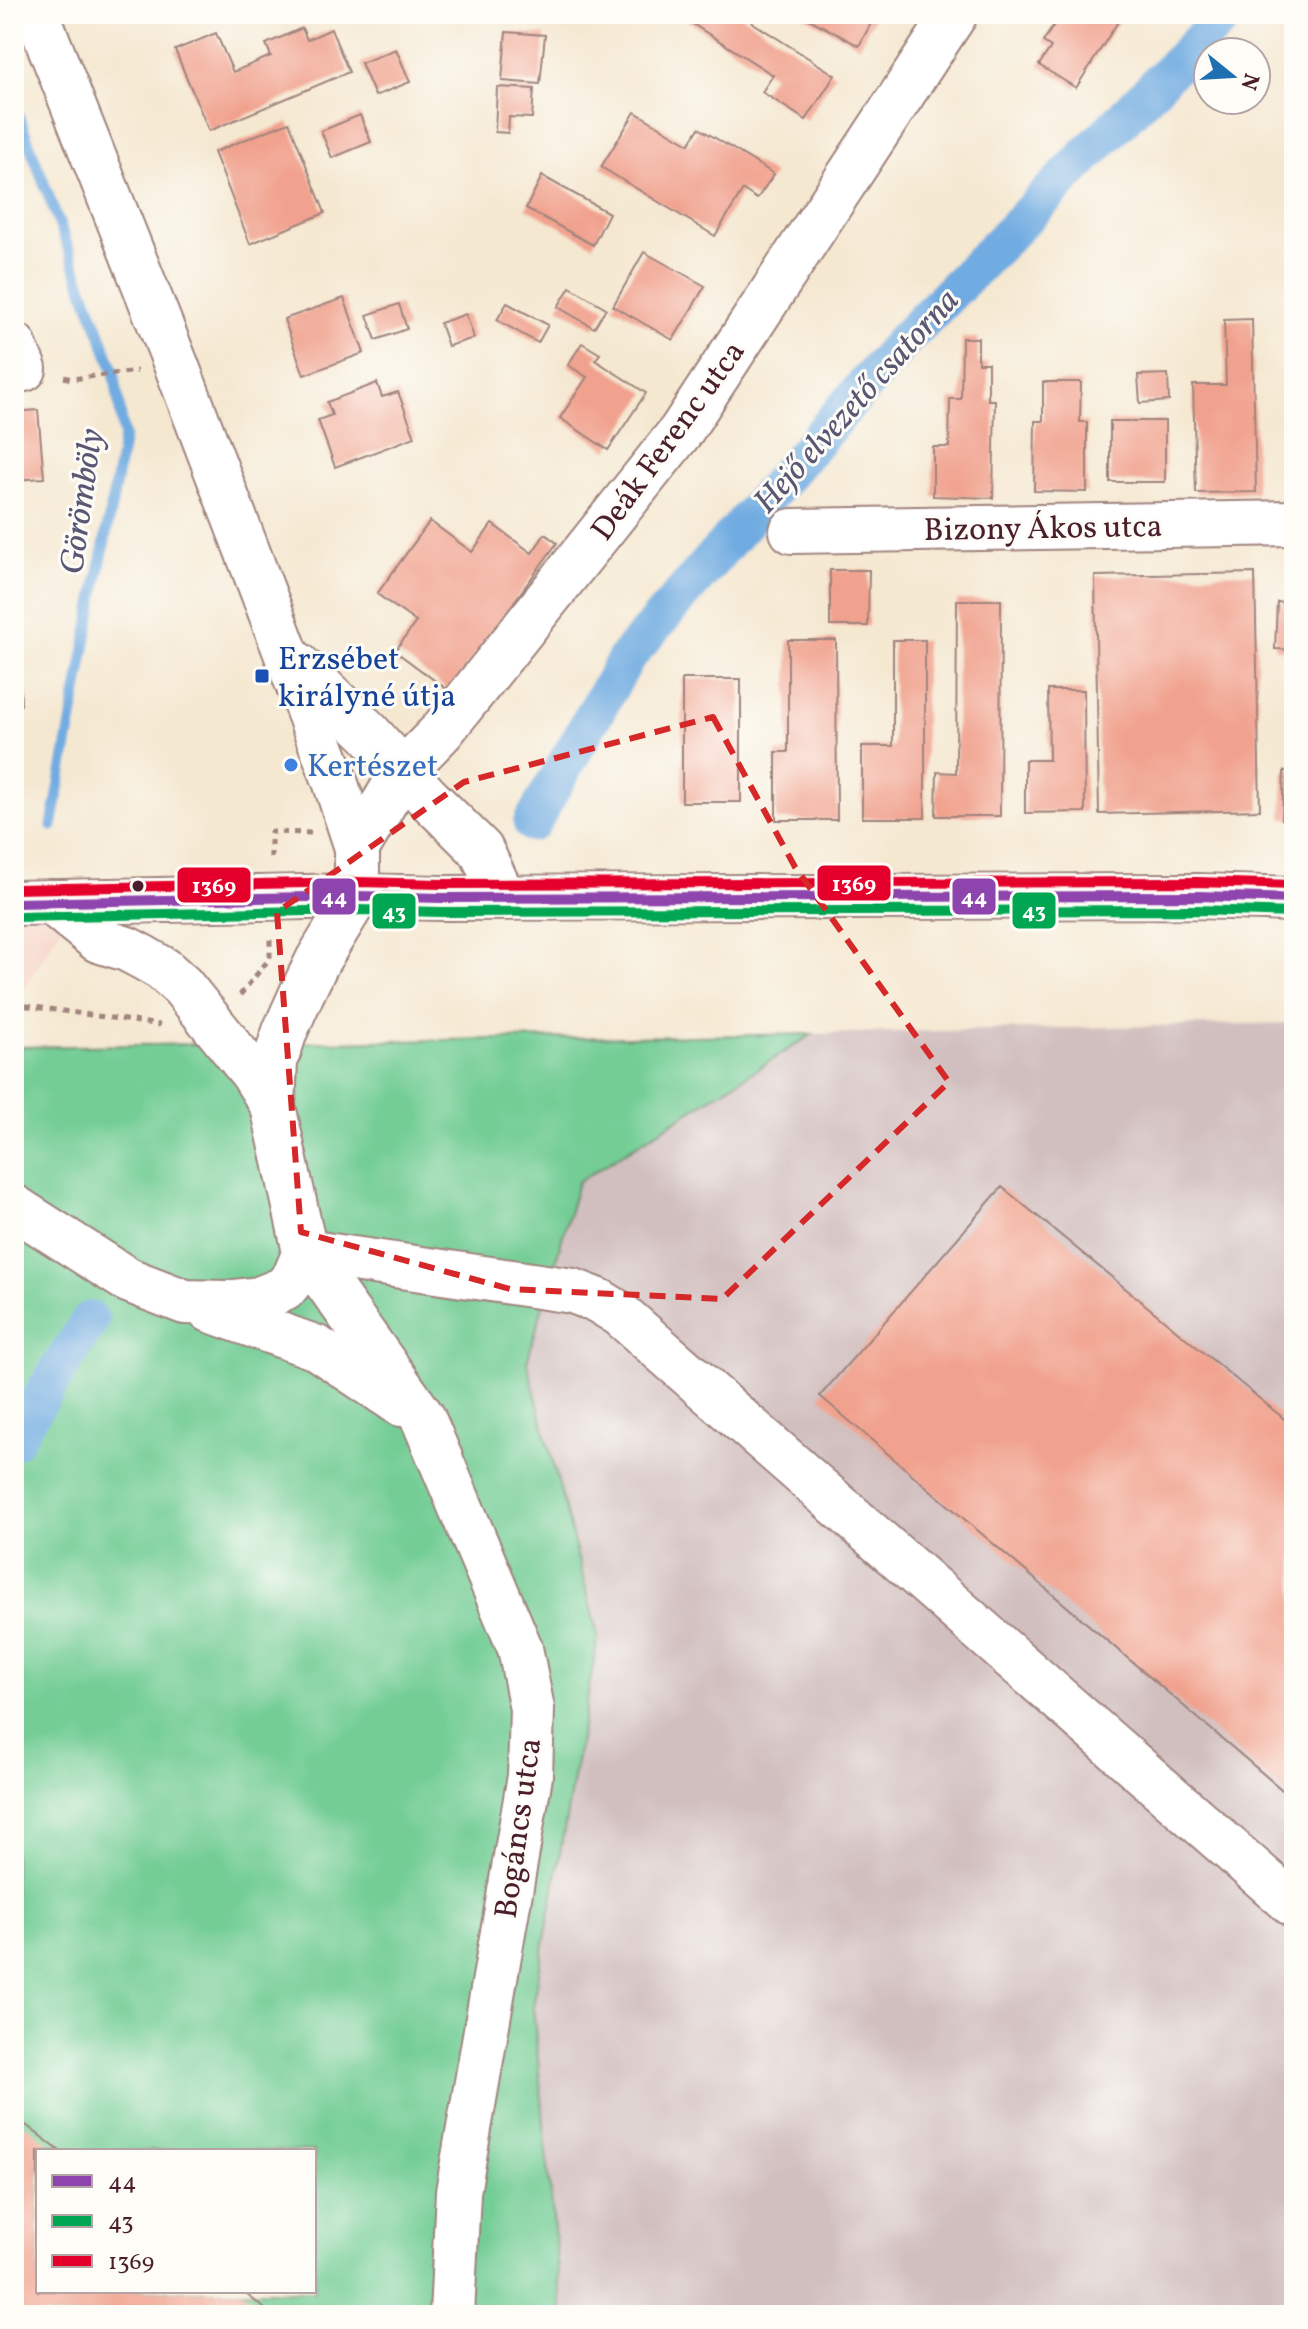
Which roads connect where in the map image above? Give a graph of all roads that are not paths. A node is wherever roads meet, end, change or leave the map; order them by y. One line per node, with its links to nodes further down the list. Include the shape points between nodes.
1 (37, 14): 5 (street)
2 (955, 14): 6 (street, Deák Ferenc utca, via 681,431 441,732)
3 (1294, 523): 4 (street, Bizony Ákos utca)
4 (792, 531)
5 (286, 654): 6 (street); 7 (street)
6 (404, 770): 7 (street, Deák Ferenc utca); 9 (street, via 481,850)
7 (357, 848): 8 (street)
8 (357, 896): 9 (street); 11 (street); 12 (street, via 318,960 285,1031 275,1062)
9 (503, 897): 10 (street)
10 (1294, 899)
11 (32, 902): 12 (street, via 163,969 253,1074)
12 (273, 1106): 14 (street)
13 (14, 1207): 15 (street, via 128,1280)
14 (305, 1252): 15 (street, via 284,1289 259,1299); 16 (street, Bogáncs utca); 17 (street, via 573,1291 620,1314)
15 (185, 1302): 16 (street, via 317,1348)
16 (423, 1418): 18 (street, Bogáncs utca, via 520,1648 532,1709 530,1776 458,2192)
17 (1294, 1905)
18 (452, 2315)

